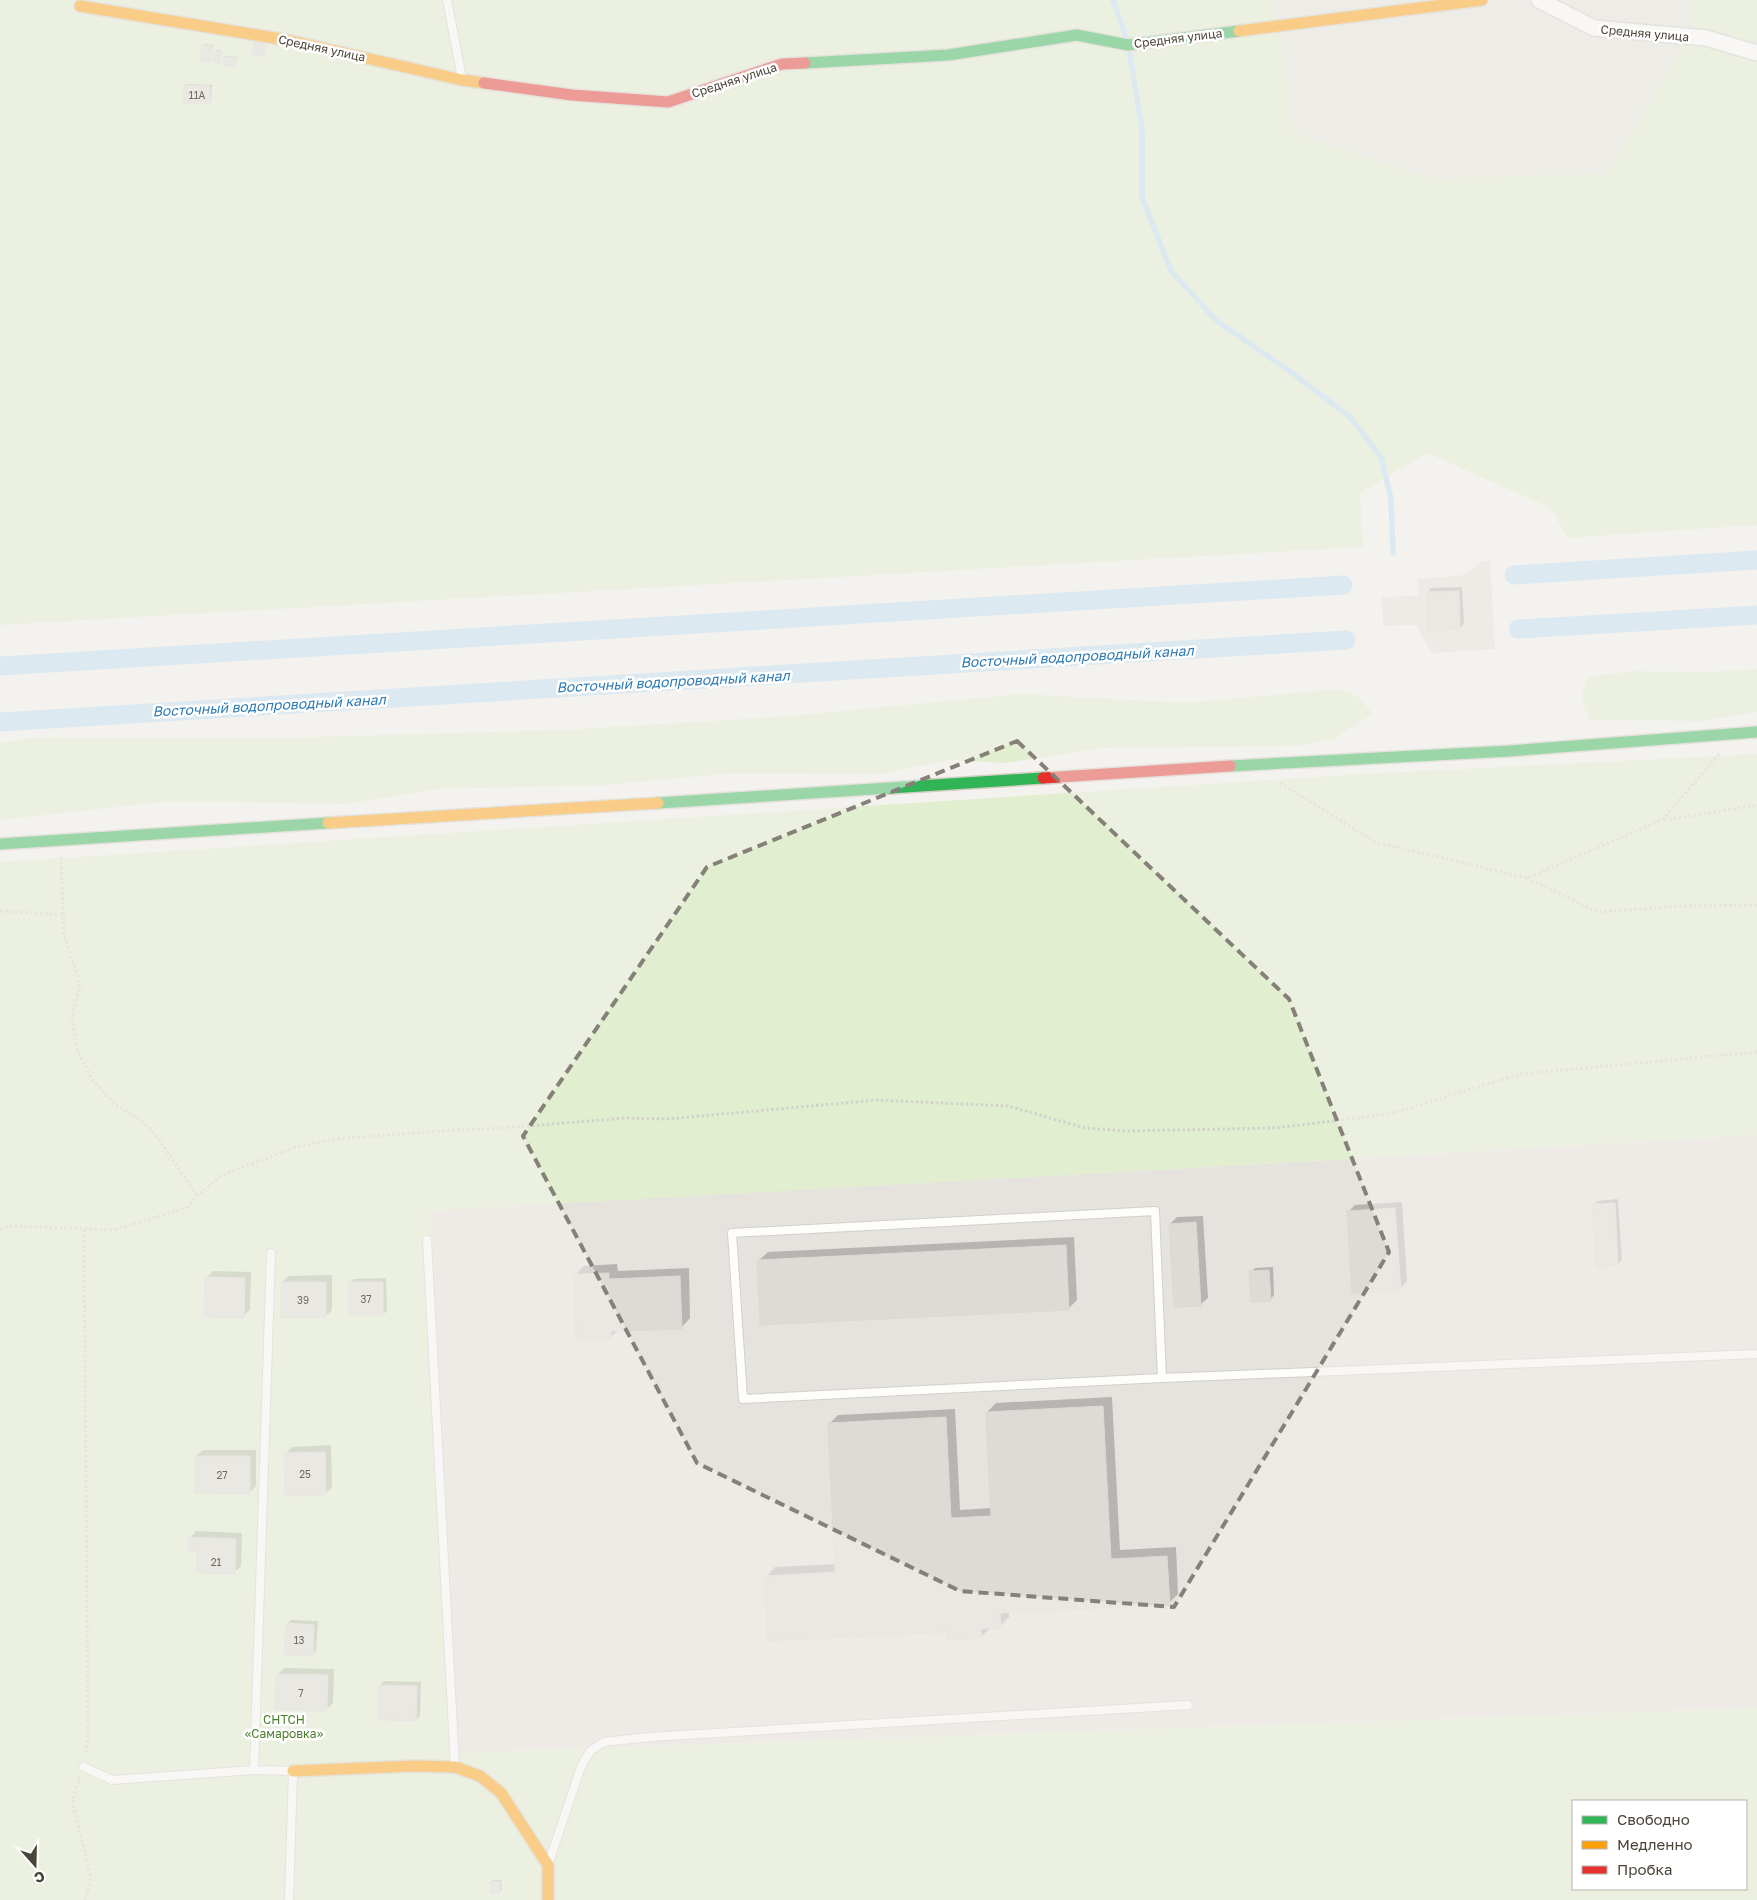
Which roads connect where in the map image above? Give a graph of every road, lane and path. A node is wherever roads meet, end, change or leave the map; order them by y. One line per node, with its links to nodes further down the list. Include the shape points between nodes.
1 (447, 0): 6 (lane)
2 (1482, 0): 6 (street, Средняя улица, via 1128,45 1077,35 948,55 782,64 668,102 572,95)
3 (1539, 0): 5 (street, Средняя улица, via 1594,28 1706,38)
4 (80, 6): 6 (street, Средняя улица, via 286,40)
5 (1757, 53)
6 (462, 80)
7 (1757, 732): 8 (street)
8 (1736, 734): 11 (path); 12 (street, via 1509,752 1252,765)
9 (1277, 781): 14 (path, via 1375,842)
10 (1757, 806): 11 (path)
11 (1662, 820): 14 (path)
12 (61, 841): 13 (street); 17 (path)
13 (0, 844)
14 (1527, 878): 15 (path, via 1598,912)
15 (1757, 905)
16 (0, 911): 17 (path)
17 (63, 915): 19 (path, via 64,935 80,984 72,1017 78,1052 92,1079 113,1103 143,1122 159,1139)
18 (1757, 1052): 19 (path, via 1520,1074 1390,1114 1275,1128 1126,1131 1085,1128 1008,1106 878,1100 667,1119 625,1118 385,1134 334,1139 294,1148 222,1175)
19 (197, 1196): 21 (path, via 186,1208 123,1228)
20 (0, 1229): 21 (path, via 12,1226)
21 (84, 1230): 27 (path, via 88,1737)
22 (427, 1240): 28 (lane)
23 (271, 1253): 29 (lane)
24 (1757, 1354): 25 (lane)
25 (1162, 1378): 25 (lane, via 743,1399 732,1233 1155,1211)
26 (1188, 1706): 31 (lane, via 604,1742 590,1751 581,1767)
27 (84, 1767): 29 (lane, via 112,1780); 32 (path, via 72,1800 91,1878)
28 (455, 1767): 30 (street); 31 (street, via 480,1776 501,1793)
29 (254, 1770): 30 (lane)
30 (293, 1771): 33 (lane)
31 (548, 1866): 34 (street)
32 (85, 1900)
33 (289, 1900)
34 (548, 1900)

